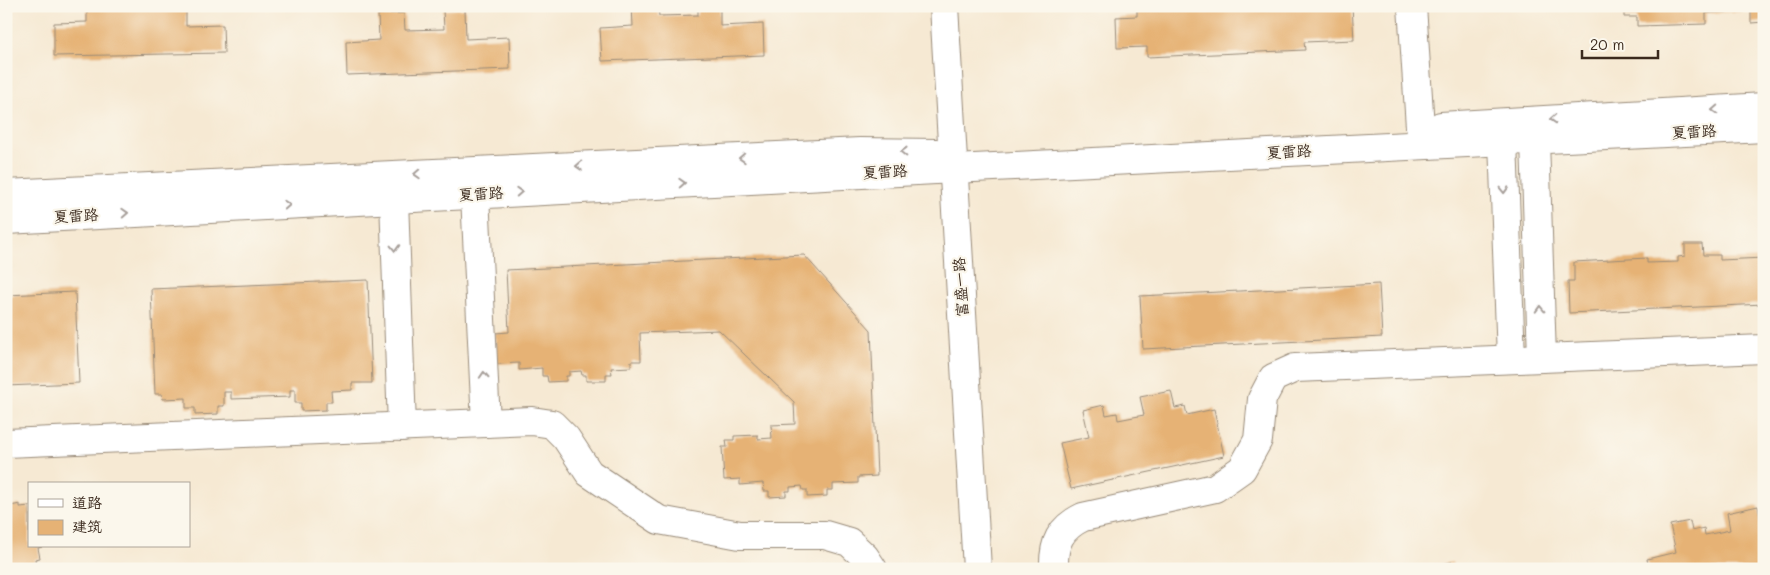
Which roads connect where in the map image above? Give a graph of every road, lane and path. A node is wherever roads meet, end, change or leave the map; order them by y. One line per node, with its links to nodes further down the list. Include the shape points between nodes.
1 (944, 6): 8 (street, 富盛一路)
2 (1412, 6): 4 (street)
3 (1764, 107): 4 (street, 夏雷路, one-way to 4)
4 (1420, 127): 8 (street, 夏雷路)
5 (1764, 128): 6 (street, 夏雷路)
6 (1534, 140): 7 (street, 夏雷路); 14 (street, one-way to 6)
7 (1502, 142): 8 (street, 夏雷路); 15 (street, one-way to 15)
8 (953, 161): 9 (street, 夏雷路, one-way to 9, via 850,152); 10 (street, 夏雷路, one-way to 8); 20 (street, 富盛一路)
9 (6, 194)
10 (475, 194): 11 (street, 夏雷路); 16 (street, one-way to 10)
11 (394, 199): 12 (street, 夏雷路, one-way to 11); 17 (street, one-way to 17)
12 (6, 220)
13 (1764, 349): 14 (street)
14 (1542, 358): 15 (street)
15 (1510, 359): 21 (street, via 1295,368 1273,378 1262,399 1258,440 1242,469 1214,488 1083,516 1069,523 1053,553)
16 (486, 423): 17 (street); 19 (street, via 552,424 566,438 589,473 659,520 740,535 825,535 849,542)
17 (402, 427): 18 (street)
18 (6, 444)
19 (873, 569)
20 (977, 569)
21 (1054, 569)

